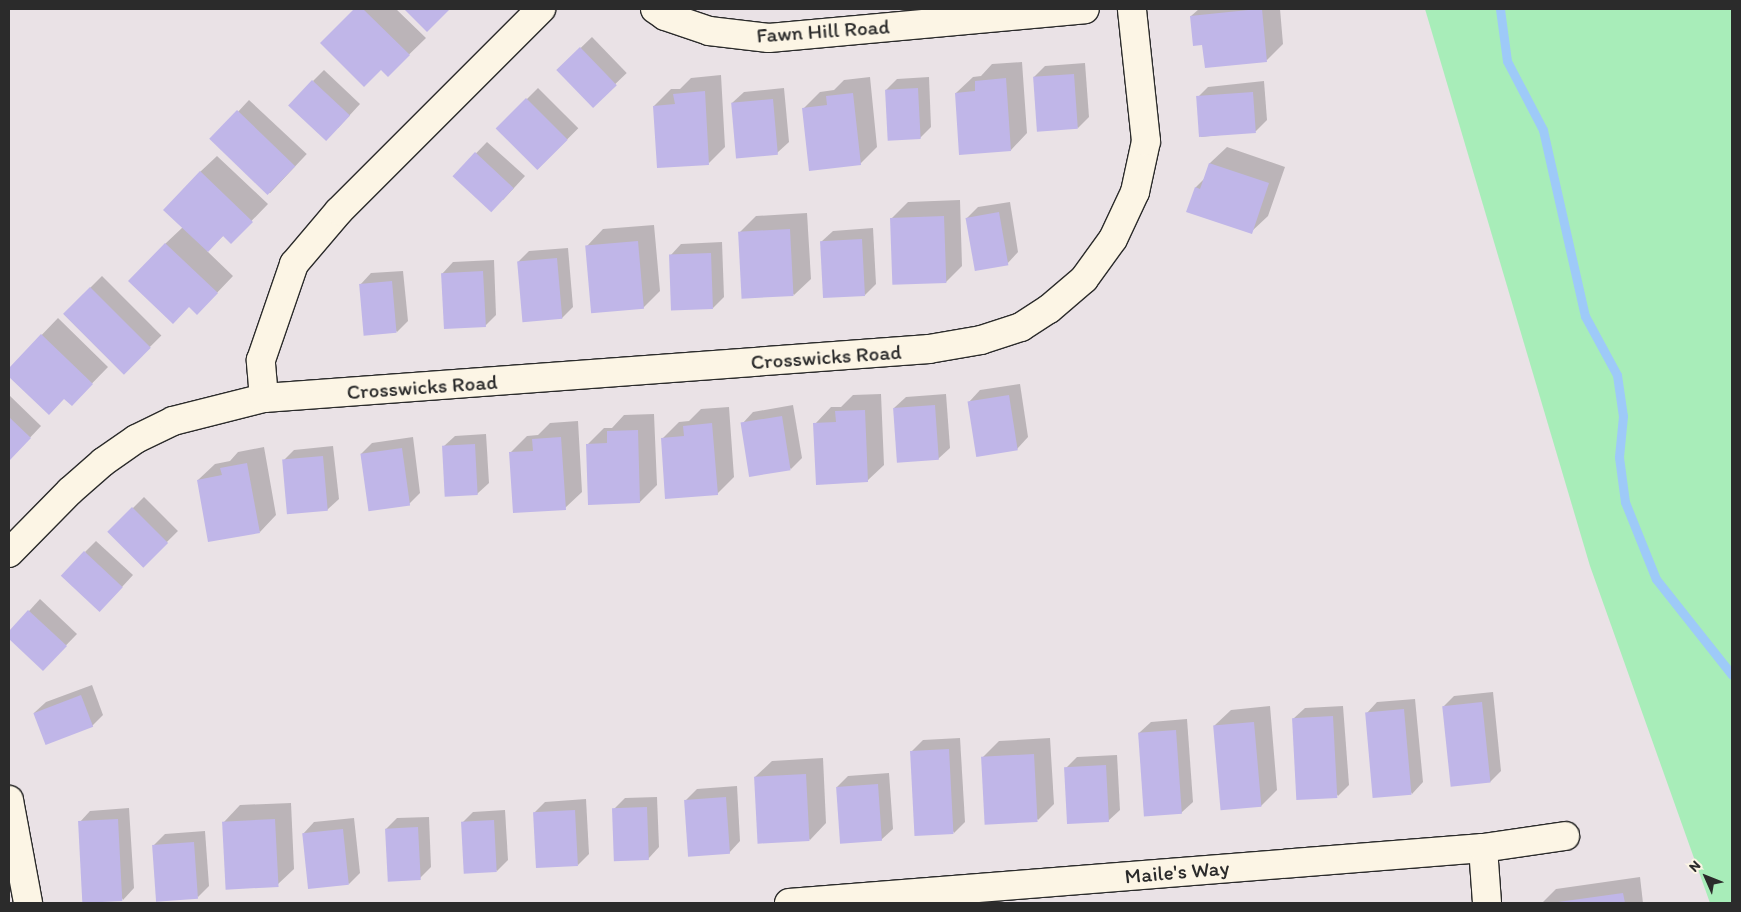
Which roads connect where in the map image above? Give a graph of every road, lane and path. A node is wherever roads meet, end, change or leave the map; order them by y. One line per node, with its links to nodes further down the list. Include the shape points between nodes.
1 (541, 9): 5 (street, via 338,211 294,264 261,360)
2 (655, 9): 3 (street, Fawn Hill Road, via 665,16 709,31 769,38)
3 (1085, 9)
4 (1132, 9): 5 (street, Crosswicks Road, via 1146,141 1135,192 1113,239 1084,279 1021,328 981,340 929,349)
5 (264, 398): 6 (street, Crosswicks Road, via 173,421 136,439 70,491)
6 (9, 553)
7 (9, 800): 10 (street)
8 (1565, 836): 9 (street, Maile's Way)
9 (1483, 848): 11 (street, Maile's Way); 12 (street)
10 (28, 903)
11 (789, 903)
12 (1487, 903)

